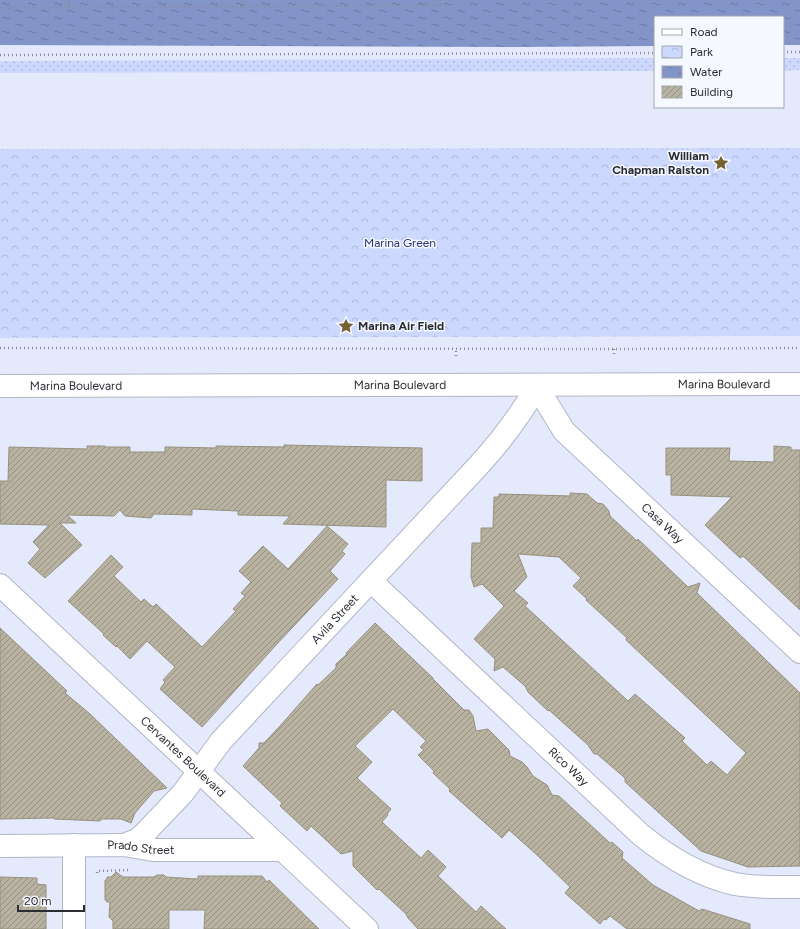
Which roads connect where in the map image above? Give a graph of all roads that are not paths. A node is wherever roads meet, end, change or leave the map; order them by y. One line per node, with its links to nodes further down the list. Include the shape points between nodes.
1 (800, 384): 2 (street, Marina Boulevard)
2 (538, 385): 3 (street, Marina Boulevard); 4 (street, Avila Street, via 520,416 495,448); 6 (street, Casa Way, via 564,431)
3 (0, 386)
4 (371, 581): 7 (street, Avila Street, via 221,741); 12 (street, Rico Way, via 655,846 685,865 718,879 754,886)
5 (0, 585): 7 (street, Cervantes Boulevard)
6 (800, 652)
7 (199, 771): 9 (street, Avila Street, via 183,793 138,840); 11 (street, Cervantes Boulevard)
8 (74, 845): 9 (street, Prado Street); 10 (street, Prado Street); 13 (street)
9 (124, 845): 11 (street, Prado Street, via 153,850)
10 (0, 846)
11 (282, 850): 14 (street, Cervantes Boulevard)
12 (800, 887)
13 (74, 929)
14 (367, 929)

